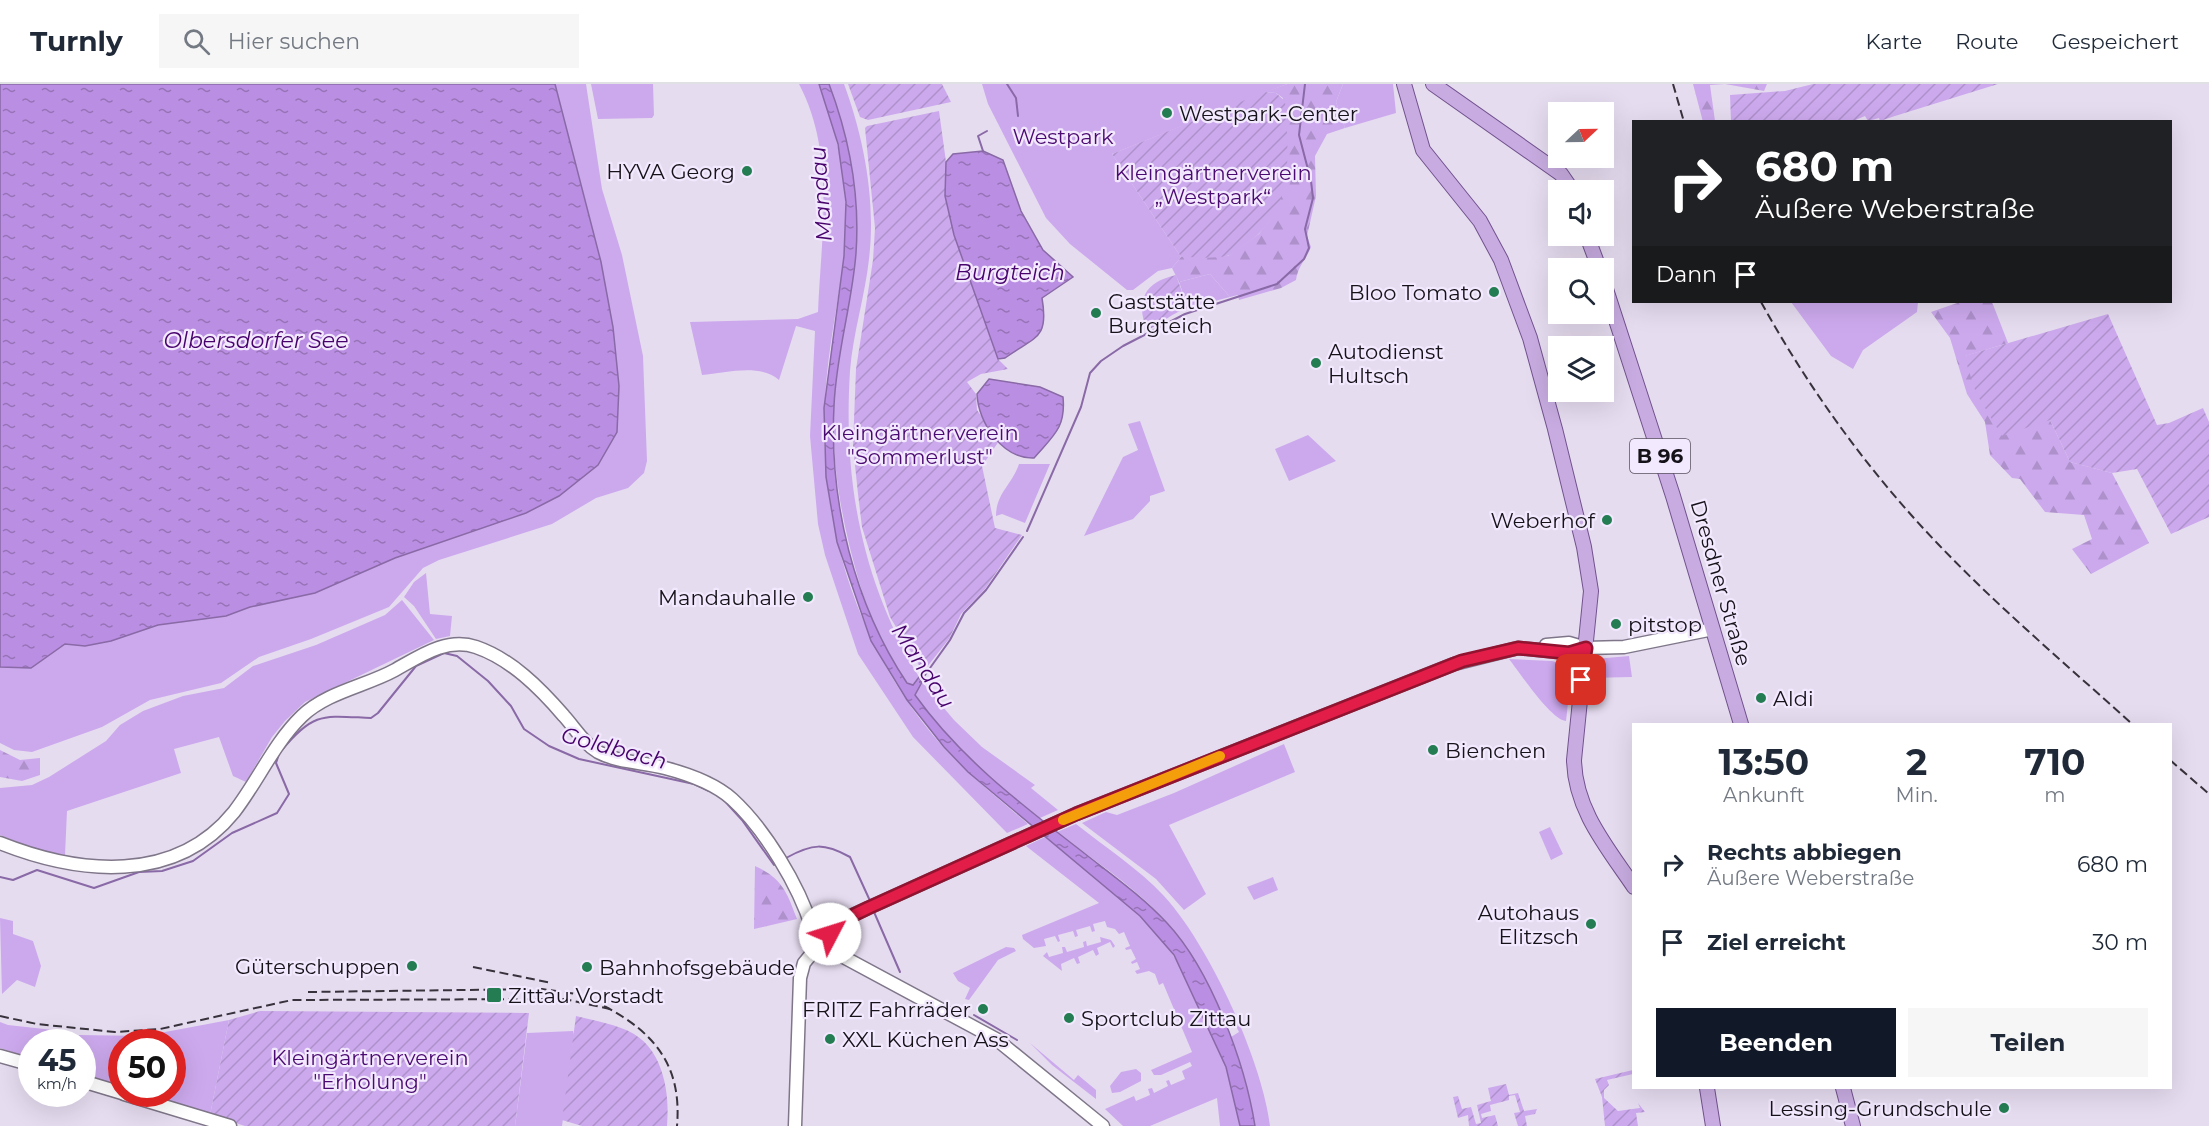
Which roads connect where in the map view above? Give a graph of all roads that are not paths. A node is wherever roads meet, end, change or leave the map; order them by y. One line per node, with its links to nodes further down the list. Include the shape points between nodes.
1 (1433, 84): 3 (main road)
2 (1406, 86): 6 (main road, via 1423,150 1489,236 1530,338 1589,570 1591,608)
3 (1565, 180)
4 (1614, 314): 5 (main road, Dresdner Straße / B 96)
5 (1713, 629): 6 (street, via 1654,642); 7 (main road, Dresdner Straße / B 96)
6 (1586, 648): 9 (main road, via 1575,785 1587,816); 10 (street, via 1569,653 1518,648 1447,666 1068,817 871,906)
7 (1741, 723)
8 (0, 843): 10 (street, via 83,866 143,865 175,858 200,843 233,813 283,738 304,714 431,650 469,645 514,667 598,752 609,758 664,767 698,778 732,799 780,862)
9 (1632, 884)
10 (820, 935): 17 (street, via 800,978); 18 (street, via 835,954 996,1039)
11 (0, 1056): 12 (street)
12 (18, 1061)
13 (1707, 1089): 19 (main road)
14 (1843, 1089): 20 (main road)
15 (168, 1107): 16 (street)
16 (230, 1126)
17 (795, 1126)
18 (1103, 1126)
19 (1713, 1126)
20 (1853, 1126)

